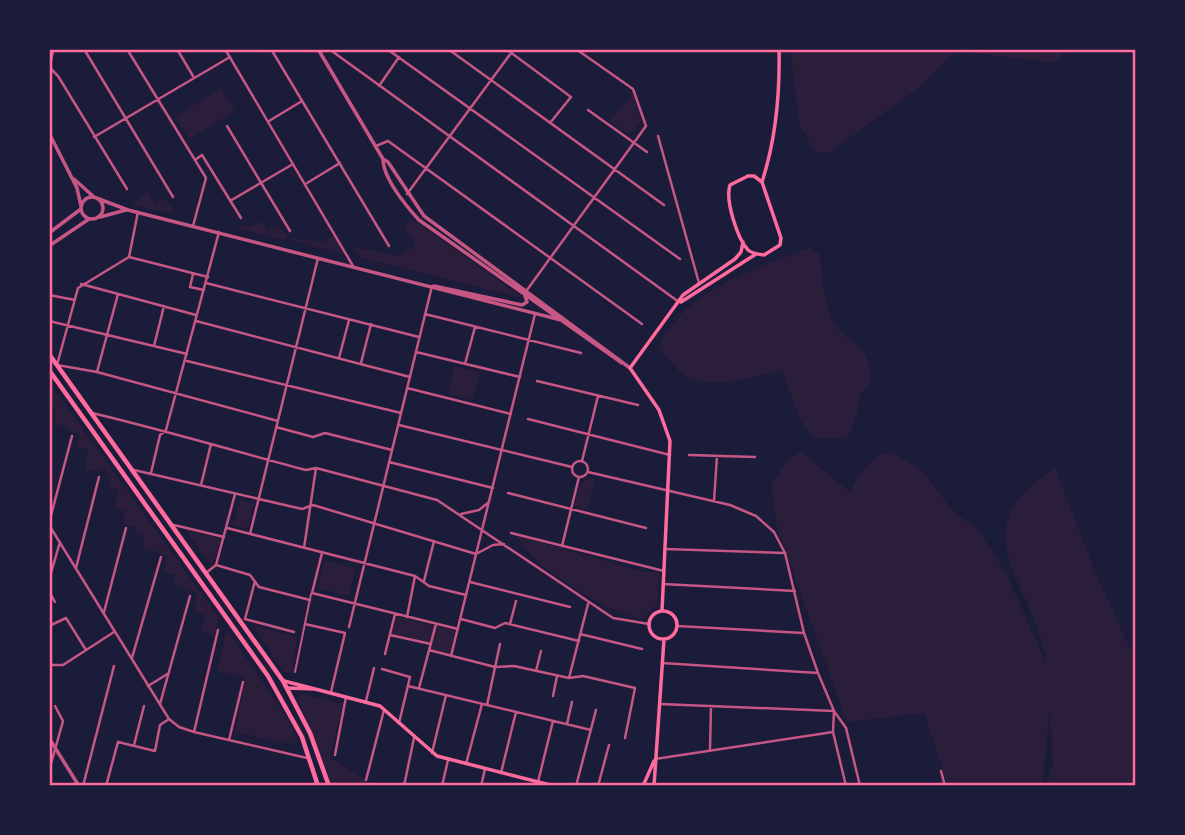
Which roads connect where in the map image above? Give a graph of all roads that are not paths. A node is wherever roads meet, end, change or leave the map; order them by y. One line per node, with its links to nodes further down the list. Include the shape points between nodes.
1 (53, 49): 17 (street)
2 (84, 49): 25 (street)
3 (127, 49): 21 (street)
4 (177, 49): 18 (street)
5 (225, 49): 15 (street)
6 (271, 49): 22 (street)
7 (329, 49): 13 (street); 20 (street)
8 (387, 49): 16 (street)
9 (448, 49): 19 (street)
10 (506, 49): 14 (street)
11 (576, 49): 33 (street, via 633,89 646,126)
12 (779, 49): 43 (main road, via 778,100)
13 (320, 51): 34 (street)
14 (512, 51): 19 (street); 27 (street, via 571,97)
15 (230, 57): 18 (street); 26 (street)
16 (399, 57): 20 (street); 23 (street)
17 (49, 67): 30 (street)
18 (194, 78): 21 (street)
19 (490, 79): 23 (street); 27 (street)
20 (379, 86): 31 (street)
21 (158, 99): 25 (street); 37 (street)
22 (302, 101): 26 (street); 38 (street)
23 (470, 109): 31 (street); 50 (street)
24 (588, 110): 33 (street)
25 (125, 118): 30 (street); 48 (street)
26 (268, 122): 39 (street)
27 (550, 123): 41 (street)
28 (227, 126): 44 (street)
29 (49, 134): 42 (street)
30 (94, 136): 46 (street)
31 (449, 136): 40 (street); 60 (street)
32 (658, 136): 77 (street)
33 (634, 142): 35 (street); 41 (street)
34 (376, 146): 36 (street); 40 (street, via 388,141)
35 (647, 152)
36 (383, 159): 47 (street); 49 (street)
37 (195, 160): 52 (street, via 202,155); 61 (street, via 206,178)
38 (340, 163): 45 (street); 67 (street)
39 (293, 164): 44 (street); 45 (street)
40 (426, 167): 47 (street); 71 (street)
41 (613, 169): 50 (street); 53 (street)
42 (72, 177): 51 (street); 54 (street)
43 (762, 182): 65 (main road, via 748,176 736,180 727,192); 68 (main road, via 781,238 772,252)
44 (261, 183): 52 (street); 62 (street)
45 (305, 184): 73 (street)
46 (127, 189)
47 (407, 194): 49 (street); 81 (street, via 424,216)
48 (173, 197)
49 (401, 197): 81 (street, via 419,220)
50 (592, 197): 60 (street); 72 (street)
51 (97, 198): 54 (street, via 86,198); 55 (street); 57 (street, via 103,208)
52 (230, 201): 58 (street)
53 (664, 205)
54 (81, 208): 59 (street); 64 (street)
55 (128, 210): 56 (street); 57 (street)
56 (138, 212): 61 (street); 69 (street)
57 (98, 217): 59 (street)
58 (241, 218)
59 (89, 219): 66 (street)
60 (571, 225): 71 (street); 85 (street)
61 (193, 226): 63 (street)
62 (289, 231)
63 (219, 232): 70 (street); 75 (street)
64 (49, 233)
65 (743, 242): 68 (main road); 77 (main road, via 735,259)
66 (49, 246)
67 (389, 246)
68 (756, 254): 85 (main road)
69 (129, 257): 74 (street); 78 (street)
70 (318, 257): 73 (street); 87 (street)
71 (549, 257): 81 (street); 96 (street)
72 (680, 259)
73 (354, 265): 79 (street)
74 (193, 273): 75 (street); 80 (street, via 190,287)
75 (208, 276): 76 (street)
76 (206, 283): 80 (street); 87 (street)
77 (699, 283): 85 (main road)
78 (81, 284): 82 (street); 84 (street)
79 (432, 286): 81 (street, via 522,305 527,302); 88 (street); 89 (street)
80 (204, 290): 90 (street)
81 (525, 292): 92 (street); 113 (street)
82 (118, 294): 86 (street); 99 (street)
83 (49, 295): 84 (street)
84 (75, 300): 97 (street)
85 (679, 302): 113 (main road)
86 (164, 306): 90 (street); 102 (street)
87 (306, 308): 91 (street); 103 (street)
88 (425, 314): 98 (street); 100 (street)
89 (536, 314): 92 (street); 101 (street)
90 (197, 315): 94 (street)
91 (349, 319): 95 (street); 108 (street)
92 (561, 320): 113 (street)
93 (49, 321): 97 (street)
94 (196, 321): 103 (street); 107 (street)
95 (371, 324): 100 (street); 110 (street)
96 (642, 324)
97 (69, 325): 99 (street); 112 (street)
98 (475, 327): 101 (street); 111 (street)
99 (107, 334): 102 (street); 115 (street)
100 (419, 337): 104 (street)
101 (529, 341): 105 (street); 117 (street)
102 (153, 345): 107 (street)
103 (296, 346): 108 (street); 119 (street)
104 (416, 352): 111 (street); 116 (street)
105 (581, 353)
106 (49, 354): 112 (main road)
107 (187, 354): 109 (street)
108 (339, 358): 110 (street)
109 (185, 360): 119 (street); 121 (street)
110 (361, 363): 116 (street)
111 (465, 364): 117 (street)
112 (57, 365): 115 (street); 124 (main road)
113 (630, 368): 137 (main road, via 659,410)
114 (49, 370): 250 (main road)
115 (97, 372): 121 (street)
116 (410, 377): 120 (street)
117 (520, 377): 126 (street)
118 (537, 381): 122 (street)
119 (287, 384): 125 (street); 128 (street)
120 (407, 388): 125 (street); 126 (street)
121 (176, 393): 128 (street); 131 (street)
122 (598, 396): 123 (street); 132 (street)
123 (638, 405)
124 (90, 412): 131 (street); 146 (main road)
125 (401, 413): 129 (street)
126 (511, 414): 136 (street)
127 (528, 419): 132 (street)
128 (278, 421): 130 (street)
129 (398, 424): 135 (street); 136 (street)
130 (276, 427): 135 (street, via 313,437 325,433); 141 (street)
131 (166, 430): 134 (street); 148 (street, via 160,435)
132 (589, 434): 137 (street); 142 (street)
133 (72, 436): 164 (street)
134 (211, 443): 141 (street); 152 (street)
135 (392, 450): 143 (street)
136 (502, 451): 144 (street); 153 (street)
137 (670, 455): 154 (main road)
138 (689, 455): 139 (street)
139 (717, 456): 140 (street); 158 (street)
140 (755, 457)
141 (268, 460): 145 (street, via 306,470); 157 (street)
142 (582, 461): 144 (street); 147 (street)
143 (389, 462): 151 (street); 153 (street)
144 (572, 467): 150 (street)
145 (316, 468): 151 (street); 160 (street, via 309,500)
146 (131, 469): 148 (street); 165 (main road)
147 (588, 471): 150 (street); 154 (street)
148 (151, 473): 152 (street)
149 (99, 477): 185 (street)
150 (579, 477): 161 (street)
151 (384, 484): 162 (street, via 437,500); 163 (street)
152 (201, 485): 156 (street)
153 (493, 488): 159 (street)
154 (668, 492): 158 (street); 178 (main road)
155 (508, 493): 161 (street)
156 (235, 494): 157 (street); 167 (street)
157 (259, 499): 160 (street, via 302,509); 171 (street)
158 (715, 501): 180 (street, via 756,516 774,532)
159 (489, 502): 162 (street, via 479,510); 168 (street)
160 (313, 505): 163 (street); 177 (street)
161 (571, 509): 169 (street); 176 (street)
162 (460, 514): 168 (street)
163 (374, 522): 173 (street); 183 (street)
164 (49, 524): 174 (street)
165 (171, 524): 172 (street); 187 (main road)
166 (126, 528): 206 (street)
167 (227, 528): 171 (street); 172 (street)
168 (483, 528): 175 (street); 181 (street)
169 (646, 528)
170 (511, 533): 176 (street)
171 (250, 534): 177 (street)
172 (224, 537): 184 (street)
173 (433, 541): 181 (street); 191 (street)
174 (60, 542): 185 (street); 189 (street)
175 (505, 544): 181 (street); 202 (street)
176 (562, 546): 186 (street)
177 (304, 548): 179 (street)
178 (665, 549): 180 (street); 186 (main road)
179 (322, 553): 183 (street); 196 (street)
180 (785, 553): 195 (street)
181 (476, 554): 192 (street)
182 (161, 557): 235 (street)
183 (364, 563): 188 (street); 203 (street)
184 (216, 565): 187 (street); 190 (street, via 250,575)
185 (76, 568): 206 (street)
186 (663, 571): 193 (main road)
187 (206, 573): 210 (main road)
188 (415, 576): 191 (street); 208 (street)
189 (49, 580)
190 (255, 581): 199 (street, via 259,587); 210 (street)
191 (424, 581): 197 (street)
192 (470, 582): 197 (street); 204 (street)
193 (663, 584): 195 (street); 205 (main road)
194 (49, 591): 201 (street)
195 (795, 591): 222 (street)
196 (312, 593): 199 (lane); 203 (street)
197 (466, 595): 209 (street)
198 (190, 596): 244 (street)
199 (310, 600): 211 (lane)
200 (516, 601): 213 (street)
201 (55, 602)
202 (589, 603): 214 (street, via 619,620); 223 (street)
203 (354, 604): 207 (street); 217 (street)
204 (570, 607)
205 (662, 611): 214 (main road, via 654,614); 216 (main road, via 673,615)
206 (104, 613): 220 (street)
207 (395, 614): 208 (street); 224 (street)
208 (407, 617): 212 (street)
209 (461, 619): 213 (street, via 495,628); 218 (street)
210 (243, 621): 221 (street); 248 (main road)
211 (305, 624): 243 (lane); 257 (street, via 345,634)
212 (436, 624): 218 (street); 227 (street)
213 (510, 624): 226 (street)
214 (649, 624): 225 (main road, via 655,636)
215 (49, 626): 230 (street, via 66,618)
216 (677, 626): 222 (street); 225 (main road)
217 (349, 627)
218 (458, 629): 234 (street)
219 (218, 630): 279 (street)
220 (115, 632): 230 (street); 235 (street)
221 (294, 632)
222 (804, 633): 245 (street)
223 (580, 634): 226 (street); 229 (street)
224 (390, 635): 227 (street); 233 (street)
225 (664, 639): 237 (main road)
226 (579, 641): 247 (street)
227 (431, 644): 231 (street)
228 (500, 644): 239 (street)
229 (642, 649)
230 (86, 650): 236 (street, via 63,665 52,665)
231 (429, 650): 234 (street); 254 (street)
232 (541, 651): 242 (street)
233 (385, 654)
234 (452, 656): 239 (street)
235 (132, 659): 251 (street)
236 (49, 660)
237 (662, 663): 245 (street); 264 (main road)
238 (114, 666): 302 (street)
239 (495, 667): 242 (street); 266 (street)
240 (374, 668): 261 (street)
241 (382, 669): 252 (street, via 410,677)
242 (536, 671): 246 (street)
243 (295, 672)
244 (169, 673): 251 (street); 265 (street)
245 (818, 673): 272 (street)
246 (557, 676): 247 (street); 260 (street)
247 (569, 678): 283 (street, via 583,676 635,688)
248 (283, 681): 250 (main road); 253 (main road); 255 (main road)
249 (243, 682): 284 (street)
250 (274, 685): 256 (main road)
251 (148, 686): 265 (street)
252 (408, 686): 254 (street); 276 (street)
253 (287, 688): 255 (main road); 256 (main road); 305 (main road, via 310,733)
254 (419, 688): 258 (street)
255 (316, 689): 257 (main road)
256 (278, 691): 291 (main road)
257 (331, 692): 259 (main road)
258 (446, 695): 263 (street); 289 (street)
259 (347, 696): 261 (main road); 290 (street)
260 (553, 696)
261 (366, 701): 270 (main road)
262 (572, 702): 277 (street)
263 (482, 704): 266 (street); 294 (street)
264 (660, 704): 269 (street); 292 (main road)
265 (160, 705): 274 (street)
266 (487, 705): 273 (street)
267 (55, 706): 287 (street, via 63,721)
268 (144, 706): 286 (street)
269 (711, 706): 272 (street); 288 (street)
270 (384, 710): 276 (main road); 300 (street)
271 (596, 710): 278 (street)
272 (834, 711): 280 (street); 316 (street, via 846,728)
273 (516, 712): 275 (street); 298 (street)
274 (169, 719): 279 (street); 286 (street, via 160,725 155,751)
275 (553, 721): 277 (street); 301 (street)
276 (399, 723): 282 (main road)
277 (567, 724): 278 (street)
278 (591, 730): 311 (street)
279 (194, 732): 284 (street)
280 (833, 732): 288 (street); 315 (street)
281 (49, 738): 287 (street)
282 (414, 738): 289 (main road); 306 (street)
283 (625, 738)
284 (229, 741): 291 (street)
285 (609, 744): 312 (street)
286 (134, 745): 303 (street, via 118,742)
287 (54, 747): 296 (street); 302 (street)
288 (710, 750): 292 (street)
289 (432, 753): 293 (main road)
290 (335, 755)
291 (310, 759): 304 (main road)
292 (654, 759): 313 (main road); 314 (main road)
293 (448, 760): 294 (main road); 307 (street)
294 (466, 764): 295 (main road)
295 (485, 769): 298 (main road); 308 (street)
296 (49, 771)
297 (942, 771): 317 (street)
298 (501, 774): 299 (main road)
299 (521, 778): 301 (main road); 309 (street)
300 (366, 779)
301 (538, 782): 310 (main road)
302 (81, 786)
303 (106, 786)
304 (318, 786)
305 (328, 786)
306 (404, 786)
307 (442, 786)
308 (481, 786)
309 (519, 786)
310 (554, 786)
311 (576, 786)
312 (598, 786)
313 (643, 786)
314 (654, 786)
315 (846, 786)
316 (860, 786)
317 (945, 786)

